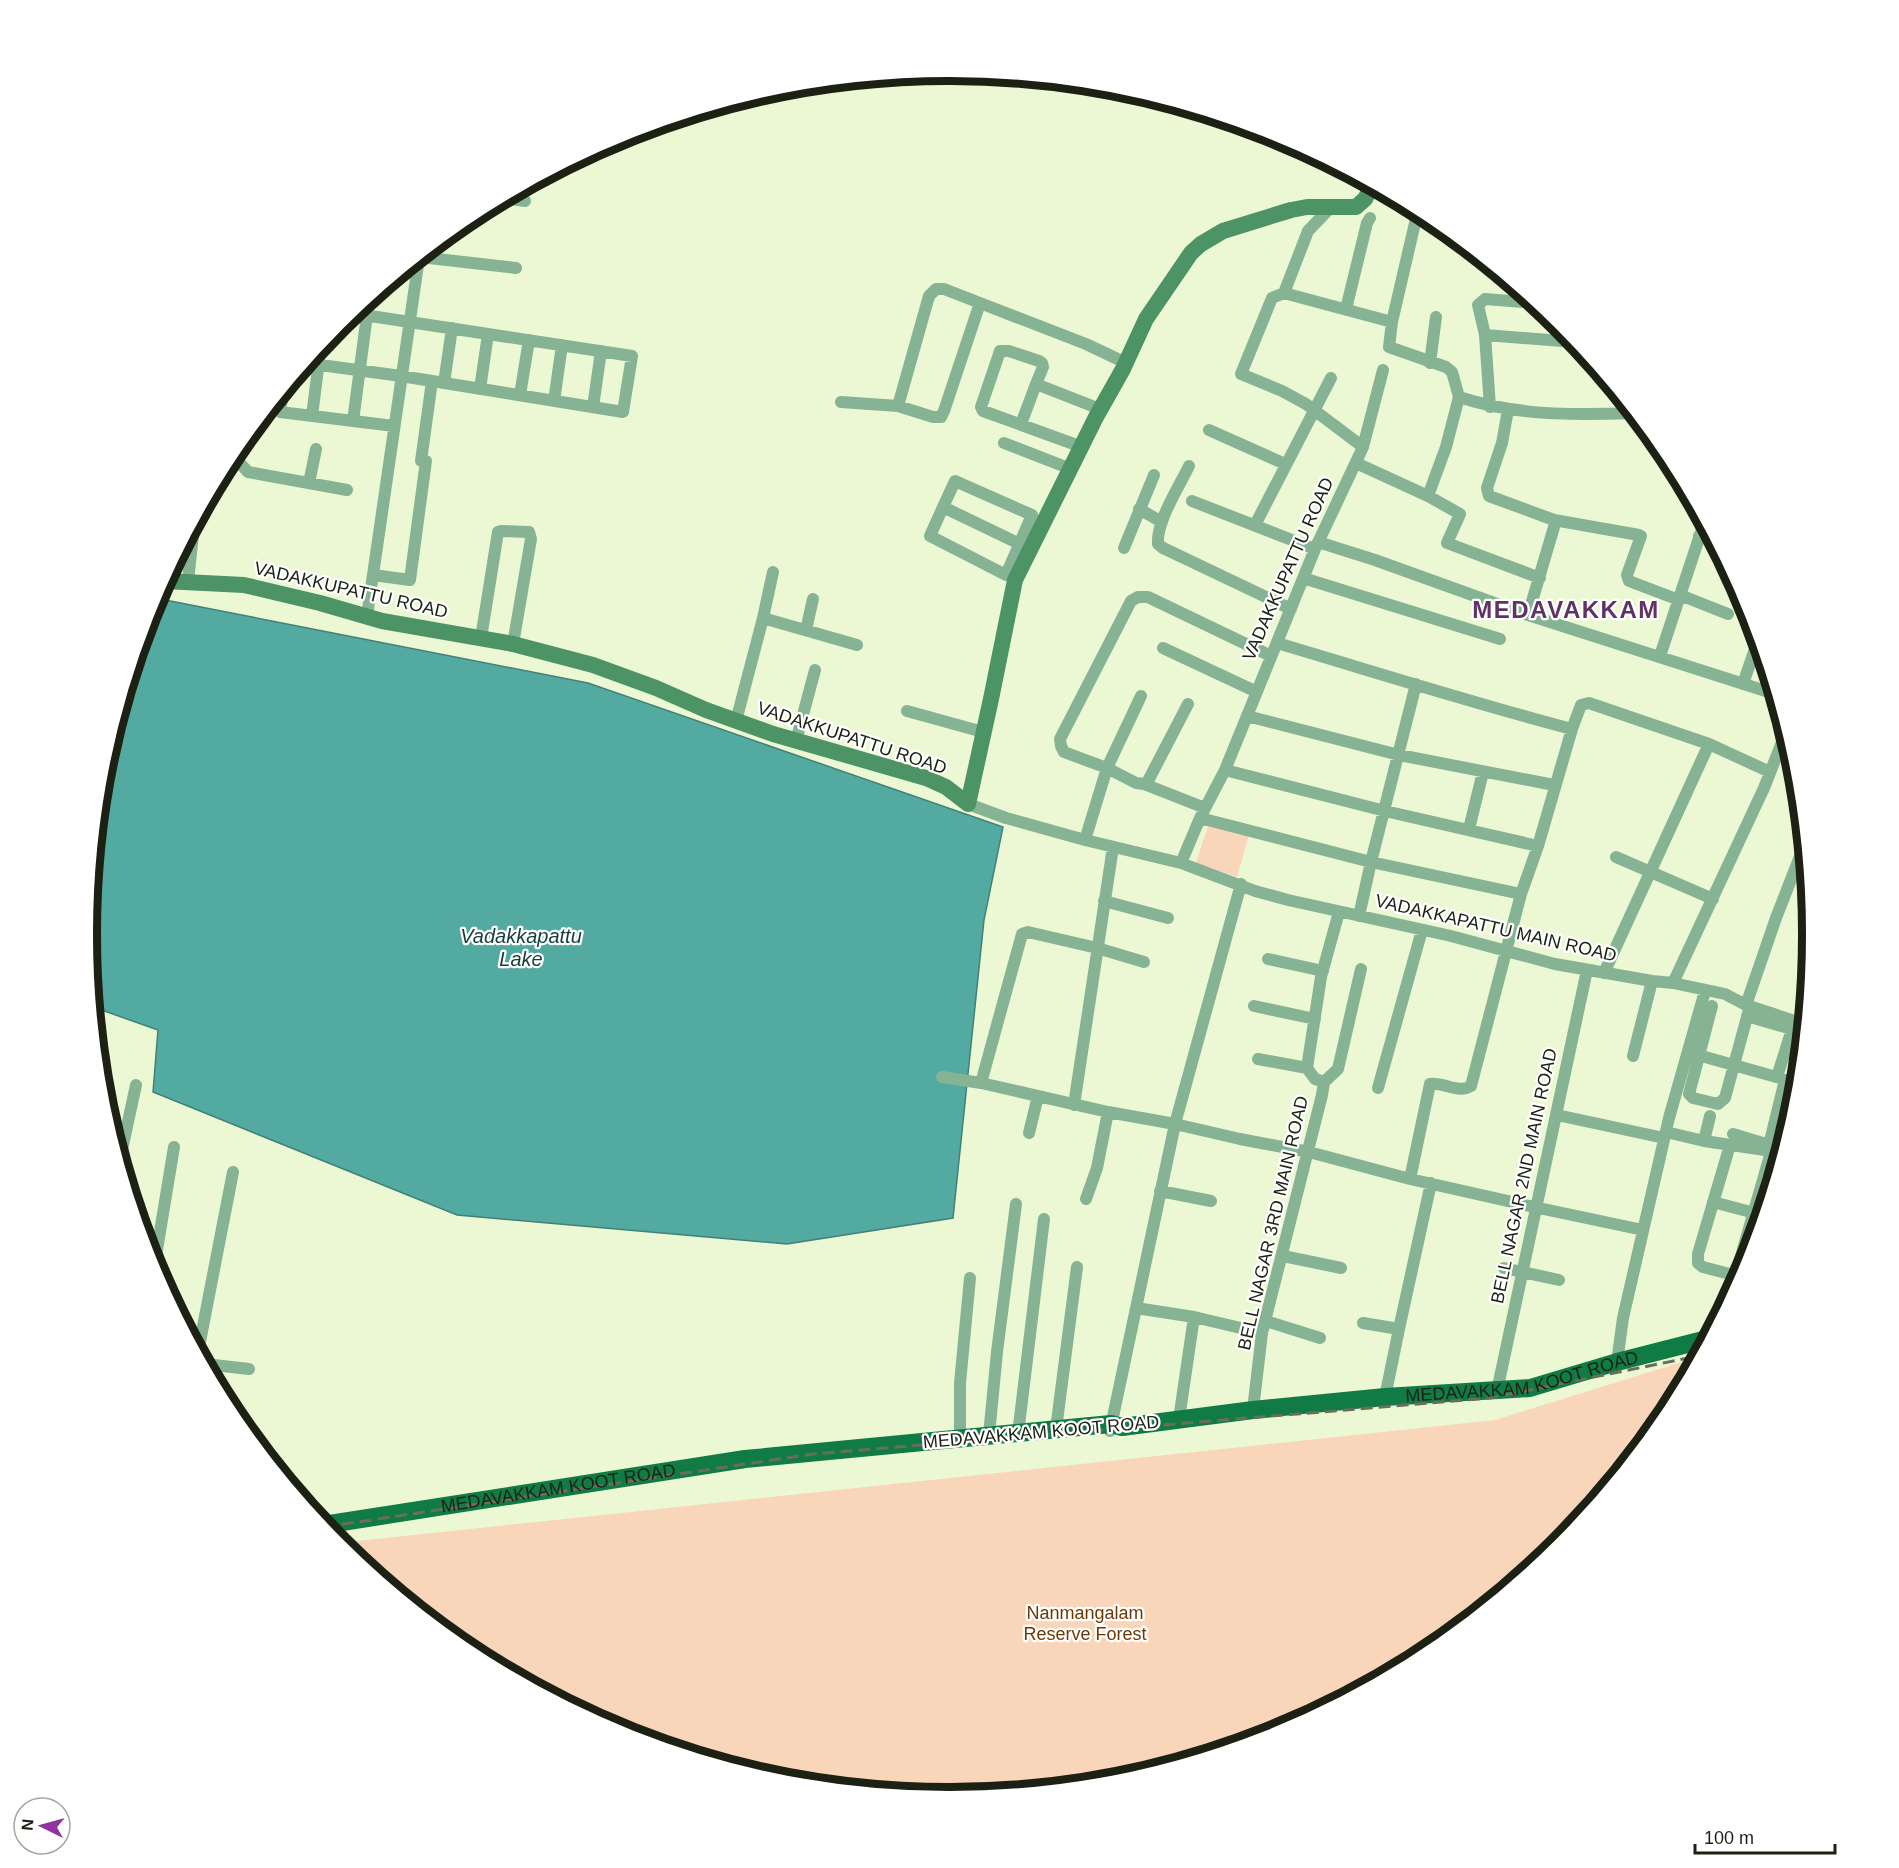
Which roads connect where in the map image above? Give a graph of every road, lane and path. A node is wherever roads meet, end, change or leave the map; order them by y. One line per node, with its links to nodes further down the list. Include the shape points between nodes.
1 (1369, 191): 4 (street, via 1356,207)
2 (516, 200): 3 (street)
3 (525, 201)
4 (1330, 208): 10 (street, via 1308,231); 26 (street, via 1307,207 1271,215 1223,231 1201,244 1183,263 1146,319)
5 (1370, 218): 13 (street)
6 (1416, 220): 18 (street)
7 (422, 263): 8 (street)
8 (516, 268)
9 (415, 269): 17 (street)
10 (1284, 292): 13 (street); 46 (street, via 1272,298 1241,374)
11 (1522, 302): 21 (street, via 1480,302)
12 (980, 303): 26 (street); 42 (street, via 941,417); 42 (street, via 944,289 936,289 929,296)
13 (1346, 309): 18 (street)
14 (364, 315): 15 (street)
15 (367, 315): 17 (street); 30 (street)
16 (1436, 317): 27 (street)
17 (411, 322): 19 (street); 32 (street)
18 (1392, 322): 27 (street, via 1389,347)
19 (452, 328): 20 (street); 34 (street)
20 (488, 334): 22 (street); 36 (street)
21 (1485, 335): 23 (street); 44 (street)
22 (529, 340): 24 (street); 37 (street)
23 (1562, 341)
24 (562, 345): 25 (street); 39 (street)
25 (601, 351): 43 (street); 43 (street, via 632,356 623,412)
26 (1126, 363): 45 (street)
27 (1430, 363): 38 (street, via 1452,372)
28 (315, 364): 30 (street)
29 (312, 368): 49 (street)
30 (359, 370): 32 (street); 50 (street)
31 (1383, 370): 56 (street, VADAKKUPATTU ROAD)
32 (401, 376): 34 (street); 52 (street)
33 (1331, 378): 46 (street)
34 (438, 382): 36 (street); 82 (street, via 421,461 426,461 410,580)
35 (1036, 384): 45 (street); 51 (street); 51 (street, via 1042,363 1000,351 981,407 986,414)
36 (480, 389): 37 (street)
37 (520, 395): 39 (street)
38 (1459, 398): 44 (street); 66 (street)
39 (554, 401): 43 (street)
40 (841, 402): 42 (street)
41 (281, 405): 49 (street, via 280,411)
42 (898, 406)
43 (593, 407)
44 (1490, 407): 47 (street)
45 (1100, 409): 55 (street)
46 (1314, 409): 56 (street); 60 (street)
47 (1508, 410): 48 (street, via 1572,415); 71 (street, via 1503,443 1487,489 1489,496)
48 (1624, 412)
49 (312, 416): 50 (street)
50 (353, 421): 52 (street)
51 (1021, 424): 55 (street)
52 (394, 426): 82 (street)
53 (1209, 430): 60 (street)
54 (1004, 443): 62 (street)
55 (1082, 447): 62 (street)
56 (1363, 447): 59 (street, VADAKKUPATTU ROAD)
57 (316, 449): 64 (street)
58 (239, 461): 64 (street, via 248,472)
59 (1356, 463): 66 (street); 78 (street, VADAKKUPATTU ROAD)
60 (1286, 464): 73 (street)
61 (1189, 466): 72 (street)
62 (1071, 469): 70 (street)
63 (1154, 475): 69 (street)
64 (309, 483): 65 (street)
65 (347, 490)
66 (1428, 496): 85 (street, via 1460,514 1447,543)
67 (1192, 501): 73 (street)
68 (943, 507): 70 (street, via 955,481); 79 (street); 83 (street, via 930,536)
69 (1139, 510): 72 (street); 80 (street)
70 (1039, 517): 79 (street)
71 (1554, 520): 85 (street); 88 (street, via 1641,536 1627,575 1629,581)
72 (1162, 522): 90 (street, via 1157,536 1163,548)
73 (1256, 525): 78 (street)
74 (1701, 531): 75 (street)
75 (1699, 536): 76 (street); 88 (street)
76 (1704, 538)
77 (192, 542): 87 (street)
78 (1317, 545): 84 (street, VADAKKUPATTU ROAD); 92 (street, via 1375,560)
79 (1025, 547): 83 (street)
80 (1124, 548)
81 (772, 572): 94 (street)
82 (373, 575): 93 (street)
83 (1011, 578): 116 (street)
84 (1303, 578): 90 (street, VADAKKUPATTU ROAD); 97 (street)
85 (1540, 578): 92 (street)
86 (173, 581): 87 (street, VADAKKUPATTU ROAD)
87 (188, 581): 93 (street, VADAKKUPATTU ROAD, via 244,585)
88 (1679, 597): 91 (street); 104 (street)
89 (813, 599): 95 (street)
90 (1291, 609): 98 (street, VADAKKUPATTU ROAD)
91 (1728, 614)
92 (1528, 615): 104 (street)
93 (367, 616): 96 (street, VADAKKUPATTU ROAD)
94 (763, 618): 95 (street); 114 (street)
95 (806, 630): 100 (street)
96 (481, 638): 99 (street, VADAKKUPATTU ROAD); 99 (street, via 498,532 529,532)
97 (1500, 639)
98 (1277, 643): 103 (street, VADAKKUPATTU ROAD); 106 (street)
99 (513, 644): 114 (street, VADAKKUPATTU ROAD, via 593,664)
100 (857, 645)
101 (1163, 648): 109 (street)
102 (1754, 652): 107 (street)
103 (1271, 656): 109 (street, VADAKKUPATTU ROAD); 121 (street, via 1148,597 1138,597 1131,602 1060,739 1064,752)
104 (1660, 656): 107 (street)
105 (815, 670): 117 (street)
106 (1416, 684): 115 (street); 120 (street)
107 (1743, 684): 108 (street)
108 (1766, 691)
109 (1257, 692): 113 (street, VADAKKUPATTU ROAD)
110 (1141, 696): 121 (street)
111 (1188, 704): 125 (street)
112 (907, 711): 116 (street)
113 (1247, 716): 120 (street); 122 (street, VADAKKUPATTU ROAD)
114 (736, 722): 117 (street, VADAKKUPATTU ROAD)
115 (1572, 729): 118 (street, via 1581,705 1589,703); 126 (street)
116 (983, 732): 127 (street)
117 (796, 741): 127 (street, VADAKKUPATTU ROAD, via 926,778)
118 (1709, 744): 124 (street); 138 (street)
119 (1781, 745): 124 (street)
120 (1399, 755): 123 (street); 128 (street)
121 (1107, 768): 125 (street); 131 (street)
122 (1225, 770): 128 (street); 129 (street, VADAKKUPATTU ROAD)
123 (1483, 772): 126 (street); 130 (street)
124 (1770, 772): 141 (street)
125 (1144, 784): 129 (street)
126 (1554, 785): 132 (street)
127 (968, 804): 131 (street, VADAKKUPATTU ROAD)
128 (1385, 811): 130 (street); 136 (street)
129 (1203, 813): 136 (street); 137 (street, VADAKKUPATTU ROAD)
130 (1469, 829): 132 (street)
131 (1085, 840): 133 (street, VADAKKUPATTU ROAD)
132 (1538, 846): 140 (street)
133 (1113, 847): 137 (street, VADAKKUPATTU ROAD); 142 (street)
134 (1616, 857): 138 (street)
135 (1799, 859): 160 (street)
136 (1371, 862): 140 (street); 144 (street)
137 (1181, 863): 139 (street, VADAKKAPATTU MAIN ROAD)
138 (1650, 873): 141 (street); 154 (street)
139 (1241, 884): 143 (street, VADAKKAPATTU MAIN ROAD); 182 (street)
140 (1521, 894): 148 (street)
141 (1713, 899): 156 (street)
142 (1104, 901): 145 (street); 147 (street)
143 (1339, 912): 144 (street, VADAKKAPATTU MAIN ROAD); 153 (street)
144 (1359, 916): 146 (street, VADAKKAPATTU MAIN ROAD)
145 (1168, 918)
146 (1422, 930): 148 (street, VADAKKAPATTU MAIN ROAD); 176 (street)
147 (1097, 948): 150 (street); 173 (street, via 1022,934); 178 (street)
148 (1505, 950): 152 (street, VADAKKAPATTU MAIN ROAD); 193 (street, via 1471,1086 1461,1089 1430,1084)
149 (1268, 959): 153 (street)
150 (1144, 962)
151 (1361, 969): 171 (street, via 1338,1069)
152 (1587, 970): 154 (street, VADAKKAPATTU MAIN ROAD); 180 (street, BELL NAGAR 2ND MAIN ROAD)
153 (1323, 971): 161 (street)
154 (1604, 973): 155 (street, VADAKKAPATTU MAIN ROAD)
155 (1652, 981): 156 (street, VADAKKAPATTU MAIN ROAD); 165 (street)
156 (1673, 983): 157 (street, VADAKKAPATTU MAIN ROAD)
157 (1705, 990): 160 (street, VADAKKAPATTU MAIN ROAD, via 1725,994); 184 (street)
158 (1254, 1006): 161 (street)
159 (1712, 1006): 164 (street)
160 (1748, 1009): 162 (street, VADAKKAPATTU MAIN ROAD); 168 (street)
161 (1315, 1019): 167 (street)
162 (1797, 1027)
163 (1795, 1041): 170 (street)
164 (1698, 1055): 168 (street); 168 (street, via 1689,1088 1693,1098 1722,1102)
165 (1633, 1056)
166 (1258, 1059): 167 (street)
167 (1307, 1068): 171 (street, BELL NAGAR 3RD MAIN ROAD)
168 (1738, 1068): 170 (street)
169 (942, 1077): 173 (street)
170 (1781, 1081): 172 (street); 175 (street); 185 (street)
171 (1324, 1082): 191 (street, BELL NAGAR 3RD MAIN ROAD)
172 (1789, 1082)
173 (981, 1083): 177 (street)
174 (136, 1085): 188 (street)
175 (1789, 1085)
176 (1378, 1088)
177 (1038, 1096): 178 (street); 183 (street)
178 (1074, 1105): 179 (street)
179 (1108, 1112): 182 (street); 196 (street, via 1097,1168)
180 (1557, 1115): 184 (street); 200 (street, BELL NAGAR 2ND MAIN ROAD)
181 (1710, 1116): 187 (street)
182 (1175, 1124): 191 (street); 195 (street)
183 (1029, 1132)
184 (1665, 1135): 187 (street); 203 (street)
185 (1777, 1139)
186 (1731, 1140): 187 (street); 190 (street); 198 (street)
187 (1704, 1142)
188 (123, 1144)
189 (174, 1147): 204 (street)
190 (1774, 1150)
191 (1309, 1152): 193 (street); 205 (street, BELL NAGAR 3RD MAIN ROAD)
192 (233, 1172): 220 (street)
193 (1410, 1179): 194 (street)
194 (1431, 1183): 200 (street); 217 (street)
195 (1160, 1191): 197 (street); 213 (street)
196 (1086, 1199)
197 (1211, 1201)
198 (1713, 1202): 201 (street); 210 (street, via 1698,1263)
199 (1016, 1204): 232 (street)
200 (1534, 1207): 203 (street); 209 (street, BELL NAGAR 2ND MAIN ROAD)
201 (1755, 1213)
202 (1044, 1219): 231 (street)
203 (1643, 1230): 222 (street)
204 (157, 1249)
205 (1283, 1256): 207 (street); 215 (street, BELL NAGAR 3RD MAIN ROAD)
206 (1077, 1267): 230 (street)
207 (1341, 1268)
208 (1504, 1268): 209 (street)
209 (1522, 1271): 212 (street); 225 (street, BELL NAGAR 2ND MAIN ROAD)
210 (1732, 1274)
211 (970, 1278): 233 (street, via 960,1383)
212 (1559, 1280)
213 (1136, 1308): 214 (street); 229 (street)
214 (1194, 1317): 218 (street); 228 (street)
215 (1266, 1321): 218 (street, BELL NAGAR 3RD MAIN ROAD); 219 (street)
216 (1363, 1323): 217 (street)
217 (1399, 1329): 226 (street)
218 (1262, 1333): 227 (street, BELL NAGAR 3RD MAIN ROAD)
219 (1320, 1338)
220 (200, 1340)
221 (1698, 1342): 222 (main road, MEDAVAKKAM KOOT ROAD)
222 (1617, 1362): 225 (main road, MEDAVAKKAM KOOT ROAD, via 1530,1388)
223 (214, 1365): 224 (street)
224 (249, 1369)
225 (1497, 1391): 226 (main road, MEDAVAKKAM KOOT ROAD)
226 (1385, 1397): 227 (main road, MEDAVAKKAM KOOT ROAD)
227 (1253, 1410): 228 (main road, MEDAVAKKAM KOOT ROAD)
228 (1179, 1419): 229 (main road, MEDAVAKKAM KOOT ROAD)
229 (1114, 1428): 230 (main road, MEDAVAKKAM KOOT ROAD); 235 (main road, via 813,1456)
230 (1056, 1429): 231 (main road, MEDAVAKKAM KOOT ROAD)
231 (1018, 1434): 232 (main road, MEDAVAKKAM KOOT ROAD)
232 (989, 1435): 233 (main road, MEDAVAKKAM KOOT ROAD)
233 (960, 1439): 234 (main road, MEDAVAKKAM KOOT ROAD, via 745,1459)
234 (334, 1524)
235 (342, 1532)

